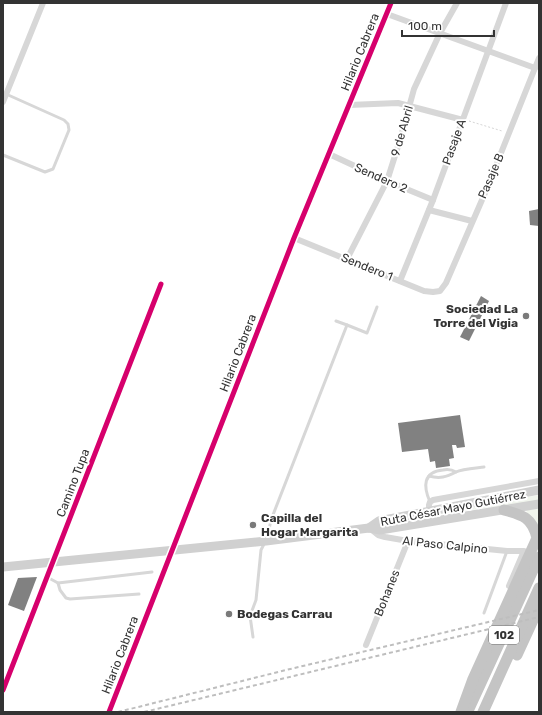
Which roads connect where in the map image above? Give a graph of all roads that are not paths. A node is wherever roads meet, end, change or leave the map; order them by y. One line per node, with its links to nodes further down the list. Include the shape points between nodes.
1 (43, 3): 10 (street)
2 (391, 3): 5 (street, Hilario Cabrera)
3 (457, 3): 6 (street, 9 de Abril)
4 (506, 3): 7 (street, Pasaje A)
5 (387, 14): 6 (street); 12 (street, Hilario Cabrera)
6 (440, 33): 7 (street); 13 (street, 9 de Abril, via 421,72)
7 (488, 51): 9 (street); 14 (street, Pasaje A)
8 (539, 58): 9 (street, Pasaje B)
9 (535, 68): 20 (street, Pasaje B)
10 (5, 94): 11 (street); 16 (lane, via 64,120 69,130 50,171 45,172)
11 (3, 102)
12 (349, 105): 13 (street); 15 (street, Hilario Cabrera)
13 (409, 105): 14 (street); 17 (street, 9 de Abril)
14 (463, 120): 18 (street, Pasaje A)
15 (329, 154): 17 (street, Sendero 2); 21 (street, Hilario Cabrera)
16 (3, 155)
17 (387, 181): 18 (street, Sendero 2); 22 (street, 9 de Abril)
18 (433, 200): 19 (street, Pasaje A)
19 (429, 210): 20 (street); 23 (street, Pasaje A)
20 (472, 221): 25 (street, Pasaje B, via 446,283)
21 (294, 238): 22 (street, Sendero 1); 42 (street, Hilario Cabrera)
22 (347, 259): 23 (street, Sendero 1)
23 (400, 281): 25 (street, Sendero 1, via 424,290)
24 (161, 284): 45 (street, Camino Tupa)
25 (440, 291)
26 (377, 306): 28 (lane, via 367,333)
27 (336, 321): 28 (lane)
28 (347, 325): 40 (lane, via 271,520)
29 (484, 467): 30 (lane)
30 (456, 472): 31 (lane, via 436,478); 31 (lane, via 451,469 434,471)
31 (429, 476): 34 (lane, via 426,484)
32 (539, 481): 34 (street)
33 (539, 490): 37 (main road, Ruta César Mayo Gutiérrez)
34 (430, 502): 37 (street)
35 (539, 504): 36 (main road, Ruta César Mayo Gutiérrez)
36 (504, 510): 38 (main road, Ruta César Mayo Gutiérrez, via 380,530); 39 (highway, via 522,515)
37 (429, 511): 38 (main road, Ruta César Mayo Gutiérrez, via 379,521)
38 (369, 528): 40 (main road, Ruta César Mayo Gutiérrez); 41 (street, Al Paso Calpino, via 378,535)
39 (538, 535): 59 (highway, via 473,679)
40 (266, 541): 42 (main road, Ruta César Mayo Gutiérrez); 55 (lane, via 261,550 256,600 250,616)
41 (408, 541): 43 (street, Al Paso Calpino); 56 (street, Bohanes)
42 (171, 550): 45 (main road, Ruta César Mayo Gutiérrez); 58 (street, Hilario Cabrera)
43 (507, 551): 52 (street, Al Paso Calpino, via 524,551); 54 (lane)
44 (539, 557): 60 (highway, 102)
45 (53, 562): 46 (main road, Ruta César Mayo Gutiérrez); 48 (street, Camino Tupa)
46 (3, 567)
47 (152, 572): 49 (lane)
48 (47, 577): 49 (lane); 57 (street, Camino Tupa)
49 (58, 583): 51 (lane, via 60,590 70,599)
50 (539, 588): 61 (highway, 102)
51 (139, 594)
52 (502, 605)
53 (539, 607): 62 (highway)
54 (484, 612)
55 (253, 637)
56 (366, 645)
57 (3, 690)
58 (109, 712)
59 (461, 712)
60 (468, 712)
61 (483, 712)
62 (491, 712)

